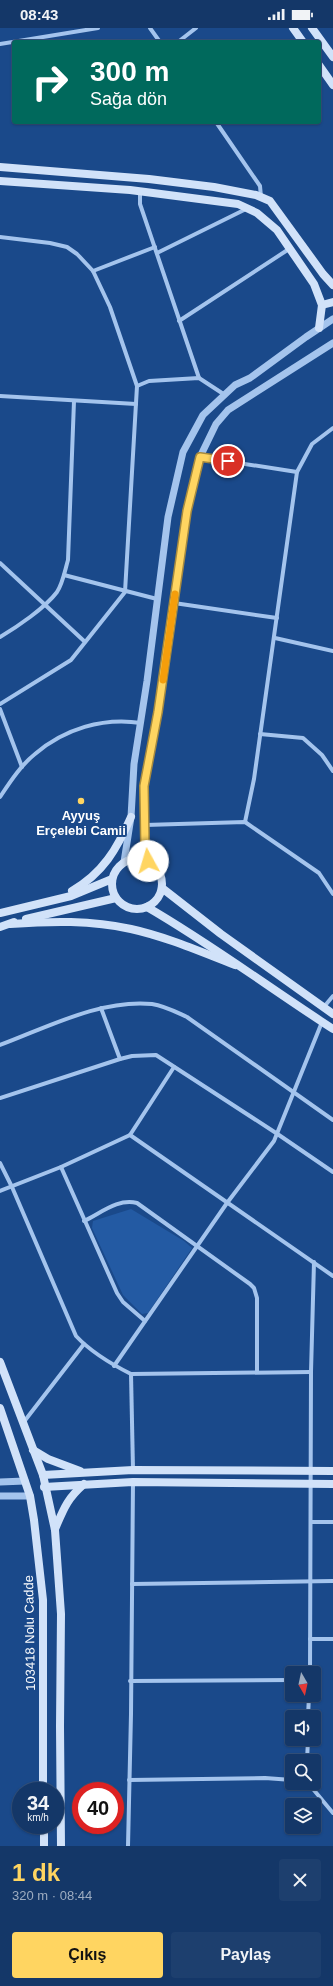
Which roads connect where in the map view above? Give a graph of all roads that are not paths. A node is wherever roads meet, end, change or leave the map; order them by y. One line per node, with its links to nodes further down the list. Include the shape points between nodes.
1 (98, 28): 6 (street)
2 (150, 28): 7 (street)
3 (196, 28): 8 (street)
4 (293, 28): 9 (main road)
5 (312, 28): 11 (main road)
6 (24, 40)
7 (159, 40)
8 (181, 40)
9 (302, 40)
10 (321, 40): 14 (main road)
11 (321, 40)
12 (12, 42): 13 (street)
13 (0, 44)
14 (333, 57)
15 (321, 68): 16 (main road)
16 (333, 85)
17 (217, 124): 21 (street, via 260,186)
18 (0, 167): 21 (main road, via 149,179 214,187)
19 (0, 181): 20 (main road)
20 (140, 191): 22 (main road, via 232,203); 24 (street, via 140,204)
21 (261, 197): 28 (main road, via 270,201)
22 (247, 209): 25 (main road, via 277,230); 26 (street)
23 (0, 237): 27 (street, via 50,242 67,247)
24 (155, 247): 26 (street); 27 (street)
25 (289, 249): 30 (main road, via 314,284); 32 (street)
26 (157, 253): 32 (street)
27 (93, 271): 36 (street, via 110,307)
28 (333, 285)
29 (333, 302): 30 (main road)
30 (322, 305): 33 (main road)
31 (333, 319): 33 (street)
32 (180, 320): 35 (street)
33 (319, 328): 37 (street, via 250,378 235,385)
34 (333, 343): 42 (street, via 228,410 216,424)
35 (199, 378): 36 (street, via 149,381); 37 (street)
36 (137, 386): 40 (street)
37 (225, 395): 47 (street, via 203,415 183,452 168,517)
38 (0, 396): 39 (street)
39 (74, 401): 40 (street); 45 (street, via 68,560)
40 (136, 404): 46 (street)
41 (333, 428): 43 (street, via 312,444)
42 (200, 457): 43 (street); 48 (street, via 187,511)
43 (296, 472): 50 (street)
44 (0, 562): 49 (street)
45 (64, 575): 46 (street); 49 (street, via 57,592)
46 (125, 592): 47 (street); 53 (street)
47 (157, 599): 57 (street)
48 (174, 603): 50 (street); 64 (street, via 144,786)
49 (45, 604): 51 (street); 53 (street)
50 (277, 618): 52 (street)
51 (0, 638)
52 (275, 638): 54 (street); 58 (street)
53 (84, 641): 55 (street, via 71,660)
54 (333, 651)
55 (0, 704)
56 (0, 709): 59 (street)
57 (141, 723): 59 (street, via 122,720 79,728 59,736 34,754); 62 (street, via 134,764)
58 (260, 734): 60 (street, via 303,738 322,755); 63 (street)
59 (22, 767): 61 (street)
60 (333, 771)
61 (0, 797)
62 (131, 817): 66 (street); 71 (main road, via 119,845 100,870)
63 (245, 822): 64 (street); 69 (street, via 319,873)
64 (145, 825): 65 (street)
65 (148, 861): 66 (main road, via 140,858); 68 (main road, via 160,872)
66 (124, 862): 67 (main road)
67 (112, 879): 70 (main road, via 112,889); 71 (main road)
68 (162, 888): 72 (main road, via 160,896); 79 (main road, via 215,930)
69 (333, 894)
70 (116, 898): 72 (main road, via 130,908); 74 (main road)
71 (60, 899): 73 (main road)
72 (147, 907): 76 (main road, via 188,931)
73 (0, 913)
74 (10, 924): 75 (main road); 76 (main road, via 57,921 131,929 175,942)
75 (0, 927)
76 (235, 965): 81 (main road)
77 (333, 996): 79 (street)
78 (101, 1008): 83 (street); 84 (street); 86 (street, via 153,1004 165,1007 187,1017)
79 (323, 1008): 80 (main road)
80 (333, 1014)
81 (322, 1022): 82 (main road); 86 (street)
82 (333, 1030)
83 (0, 1045)
84 (120, 1059): 85 (street, via 156,1055); 87 (street)
85 (174, 1067): 89 (street); 90 (street)
86 (293, 1092): 88 (street); 89 (street)
87 (0, 1098)
88 (333, 1120)
89 (276, 1133): 93 (street); 96 (street, via 274,1141)
90 (130, 1135): 92 (street); 96 (street)
91 (0, 1163): 94 (street)
92 (61, 1167): 94 (street); 97 (street)
93 (333, 1172)
94 (12, 1187): 95 (street); 102 (street, via 76,1336)
95 (0, 1191)
96 (227, 1203): 98 (street); 99 (street)
97 (84, 1220): 98 (street, via 119,1203 130,1201 137,1203); 101 (street, via 123,1302)
98 (197, 1246): 101 (street); 105 (street, via 254,1288 257,1298)
99 (314, 1262): 100 (street); 106 (street)
100 (333, 1276)
101 (145, 1321): 104 (street)
102 (84, 1344): 104 (street); 109 (street)
103 (0, 1362): 109 (main road)
104 (114, 1366): 107 (street)
105 (257, 1371): 106 (street); 107 (street)
106 (311, 1372): 112 (street)
107 (131, 1374): 111 (street)
108 (0, 1408): 116 (main road, 103418 Nolu Cadde)
109 (23, 1424): 110 (main road)
110 (33, 1450): 114 (main road, via 48,1459); 115 (main road)
111 (133, 1470): 112 (main road); 114 (main road)
112 (311, 1471): 113 (main road); 119 (street)
113 (333, 1471)
114 (83, 1472): 115 (main road)
115 (43, 1475): 122 (main road)
116 (25, 1481): 117 (street); 124 (main road, 103418 Nolu Cadde)
117 (0, 1482)
118 (132, 1482): 119 (main road); 120 (main road); 130 (street)
119 (311, 1483): 121 (main road); 125 (street)
120 (84, 1484): 122 (main road); 127 (main road, via 72,1494 65,1505)
121 (333, 1484)
122 (44, 1487): 127 (main road)
123 (0, 1496): 124 (street)
124 (30, 1496): 138 (main road, 103418 Nolu Cadde, via 43,1600)
125 (311, 1522): 126 (street); 128 (street)
126 (333, 1522)
127 (55, 1530): 143 (main road, via 61,1614)
128 (311, 1581): 129 (street); 130 (street); 131 (street)
129 (333, 1581)
130 (132, 1584): 135 (street)
131 (310, 1639): 132 (street); 133 (street)
132 (333, 1639)
133 (310, 1666)
134 (285, 1680): 135 (street)
135 (130, 1682): 137 (street)
136 (285, 1779): 137 (street)
137 (129, 1780): 144 (street)
138 (43, 1782)
139 (314, 1790): 140 (street)
140 (333, 1813)
141 (44, 1834): 142 (main road)
142 (44, 1846)
143 (61, 1846)
144 (128, 1846)

